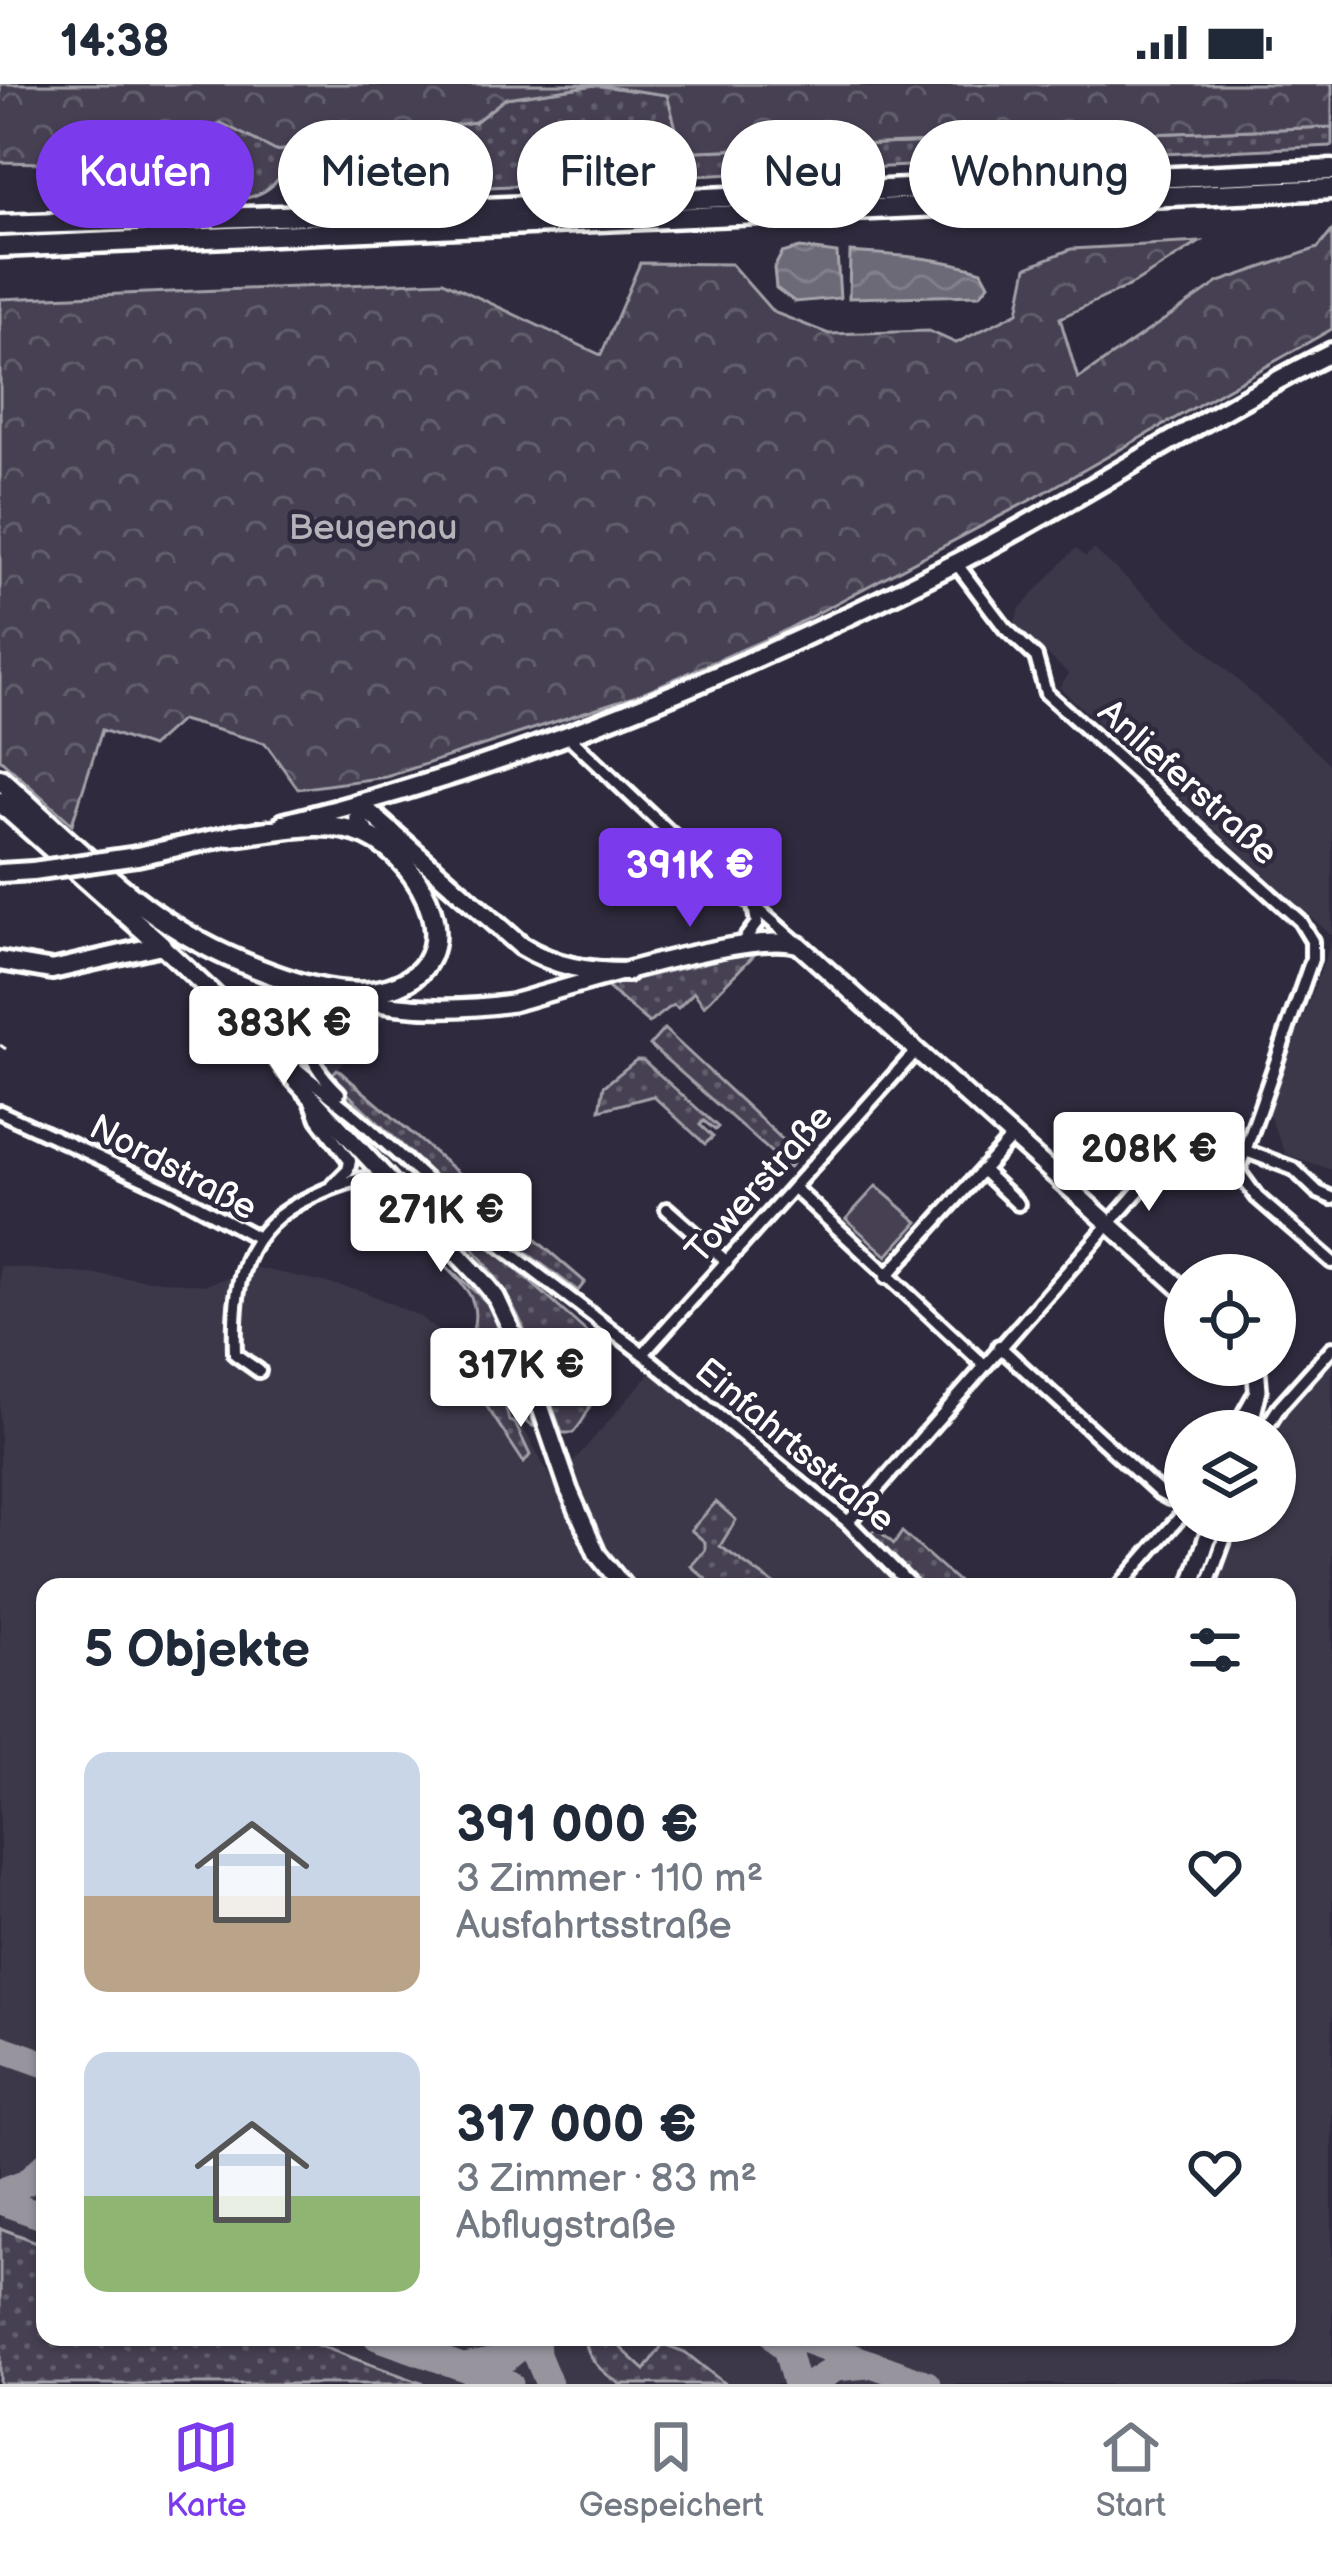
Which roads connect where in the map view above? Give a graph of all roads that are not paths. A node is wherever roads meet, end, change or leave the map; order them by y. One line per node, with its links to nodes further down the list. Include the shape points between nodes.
1 (1332, 170): 3 (highway)
2 (1332, 189): 6 (highway)
3 (697, 198)
4 (517, 213): 7 (highway)
5 (517, 217): 8 (highway)
6 (697, 219)
7 (0, 225)
8 (0, 247)
9 (1332, 352): 10 (main road)
10 (956, 563): 11 (main road, via 724,674); 34 (street, Anlieferstraße, via 1036,657 1046,693 1300,921 1312,941)
11 (569, 737): 13 (main road); 20 (street)
12 (0, 779): 26 (highway, via 175,927 237,961)
13 (398, 793): 15 (main road); 16 (main road, via 390,809)
14 (0, 802): 22 (highway)
15 (360, 804): 16 (main road); 17 (highway); 18 (main road)
16 (398, 834): 25 (main road, via 521,946 567,968)
17 (366, 835): 18 (highway, via 315,825); 26 (highway, via 394,853 424,890 434,925 427,956 386,990)
18 (230, 836): 19 (main road, bridge)
19 (0, 873)
20 (753, 903): 21 (street, via 757,923); 23 (street)
21 (742, 944): 23 (street); 25 (street)
22 (161, 945): 24 (main road, via 71,968 32,970); 28 (street, Einfahrtsstraße)
23 (799, 945): 29 (street)
24 (4, 961)
25 (627, 972): 27 (street, via 478,1008)
26 (307, 985): 27 (street)
27 (362, 1001): 32 (street, via 320,1018 310,1044 315,1070)
28 (270, 1047): 30 (street); 32 (street, Einfahrtsstraße)
29 (916, 1052): 33 (street); 36 (street, Towerstraße)
30 (308, 1093): 37 (street, via 350,1162); 42 (street)
31 (0, 1112): 43 (street, Nordstraße)
32 (358, 1118): 50 (street, Einfahrtsstraße, via 488,1236)
33 (1012, 1137): 35 (street); 41 (street)
34 (1243, 1150): 38 (street, via 1294,1169); 41 (street, via 1198,1134 1182,1141); 45 (street, via 1239,1176)
35 (982, 1170): 39 (street); 47 (street)
36 (794, 1188): 44 (street, Towerstraße); 47 (street)
37 (327, 1190): 42 (street, via 373,1180); 43 (street, via 280,1213)
38 (1332, 1198)
39 (1018, 1204)
40 (667, 1208): 44 (street)
41 (1111, 1223): 46 (street); 48 (street)
42 (437, 1234): 63 (street, bridge, via 496,1297 569,1490)
43 (256, 1238): 52 (street, Nordstraße, via 234,1319 235,1354)
44 (728, 1262): 50 (street, Towerstraße)
45 (1332, 1262)
46 (1164, 1272)
47 (886, 1277): 51 (street)
48 (999, 1346): 51 (street); 58 (street)
49 (1332, 1348): 57 (street)
50 (644, 1354): 59 (street, Einfahrtsstraße)
51 (983, 1364): 59 (street)
52 (259, 1371)
53 (1258, 1386): 54 (street)
54 (1258, 1390): 55 (street); 56 (street)
55 (1246, 1410)
56 (1253, 1410)
57 (1277, 1410)
58 (1164, 1495)
59 (848, 1522): 64 (street, Einfahrtsstraße)
60 (1164, 1535): 65 (street)
61 (1206, 1542): 66 (street)
62 (1224, 1542): 67 (street)
63 (617, 1578)
64 (902, 1578)
65 (1127, 1578)
66 (1194, 1578)
67 (1211, 1578)

